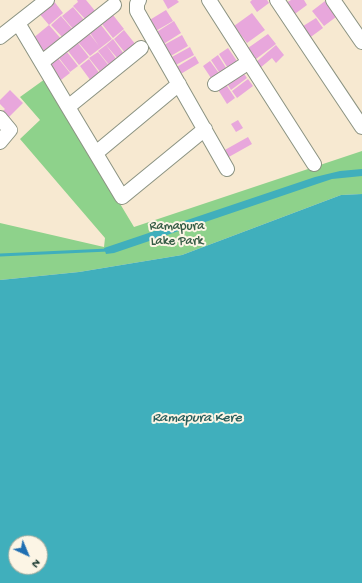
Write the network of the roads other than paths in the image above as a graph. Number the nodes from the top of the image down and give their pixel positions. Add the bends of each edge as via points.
1 (47, 0) edge
2 (139, 0) edge
3 (209, 0) edge
4 (277, 0) edge
5 (333, 0) edge
6 (114, 5) dead end
7 (18, 23) junction
8 (0, 37) edge
9 (362, 42) edge
10 (141, 48) dead end
11 (42, 62) junction
12 (249, 62) junction
13 (179, 84) junction
14 (215, 84) dead end
15 (68, 107) junction
16 (0, 118) edge
17 (362, 127) edge
18 (205, 129) junction
19 (0, 142) edge
20 (96, 153) junction
21 (314, 164) dead end
22 (227, 169) dead end

1 - 7 street
2 - 13 street via 137,11
3 - 12 street
4 - 17 street
5 - 9 street
6 - 11 street
7 - 8 street
7 - 11 street
10 - 15 street
11 - 15 street
12 - 14 street
12 - 21 street
13 - 18 street
13 - 20 street
15 - 20 street
16 - 19 street via 10,130
18 - 20 street via 122,197
18 - 22 street

